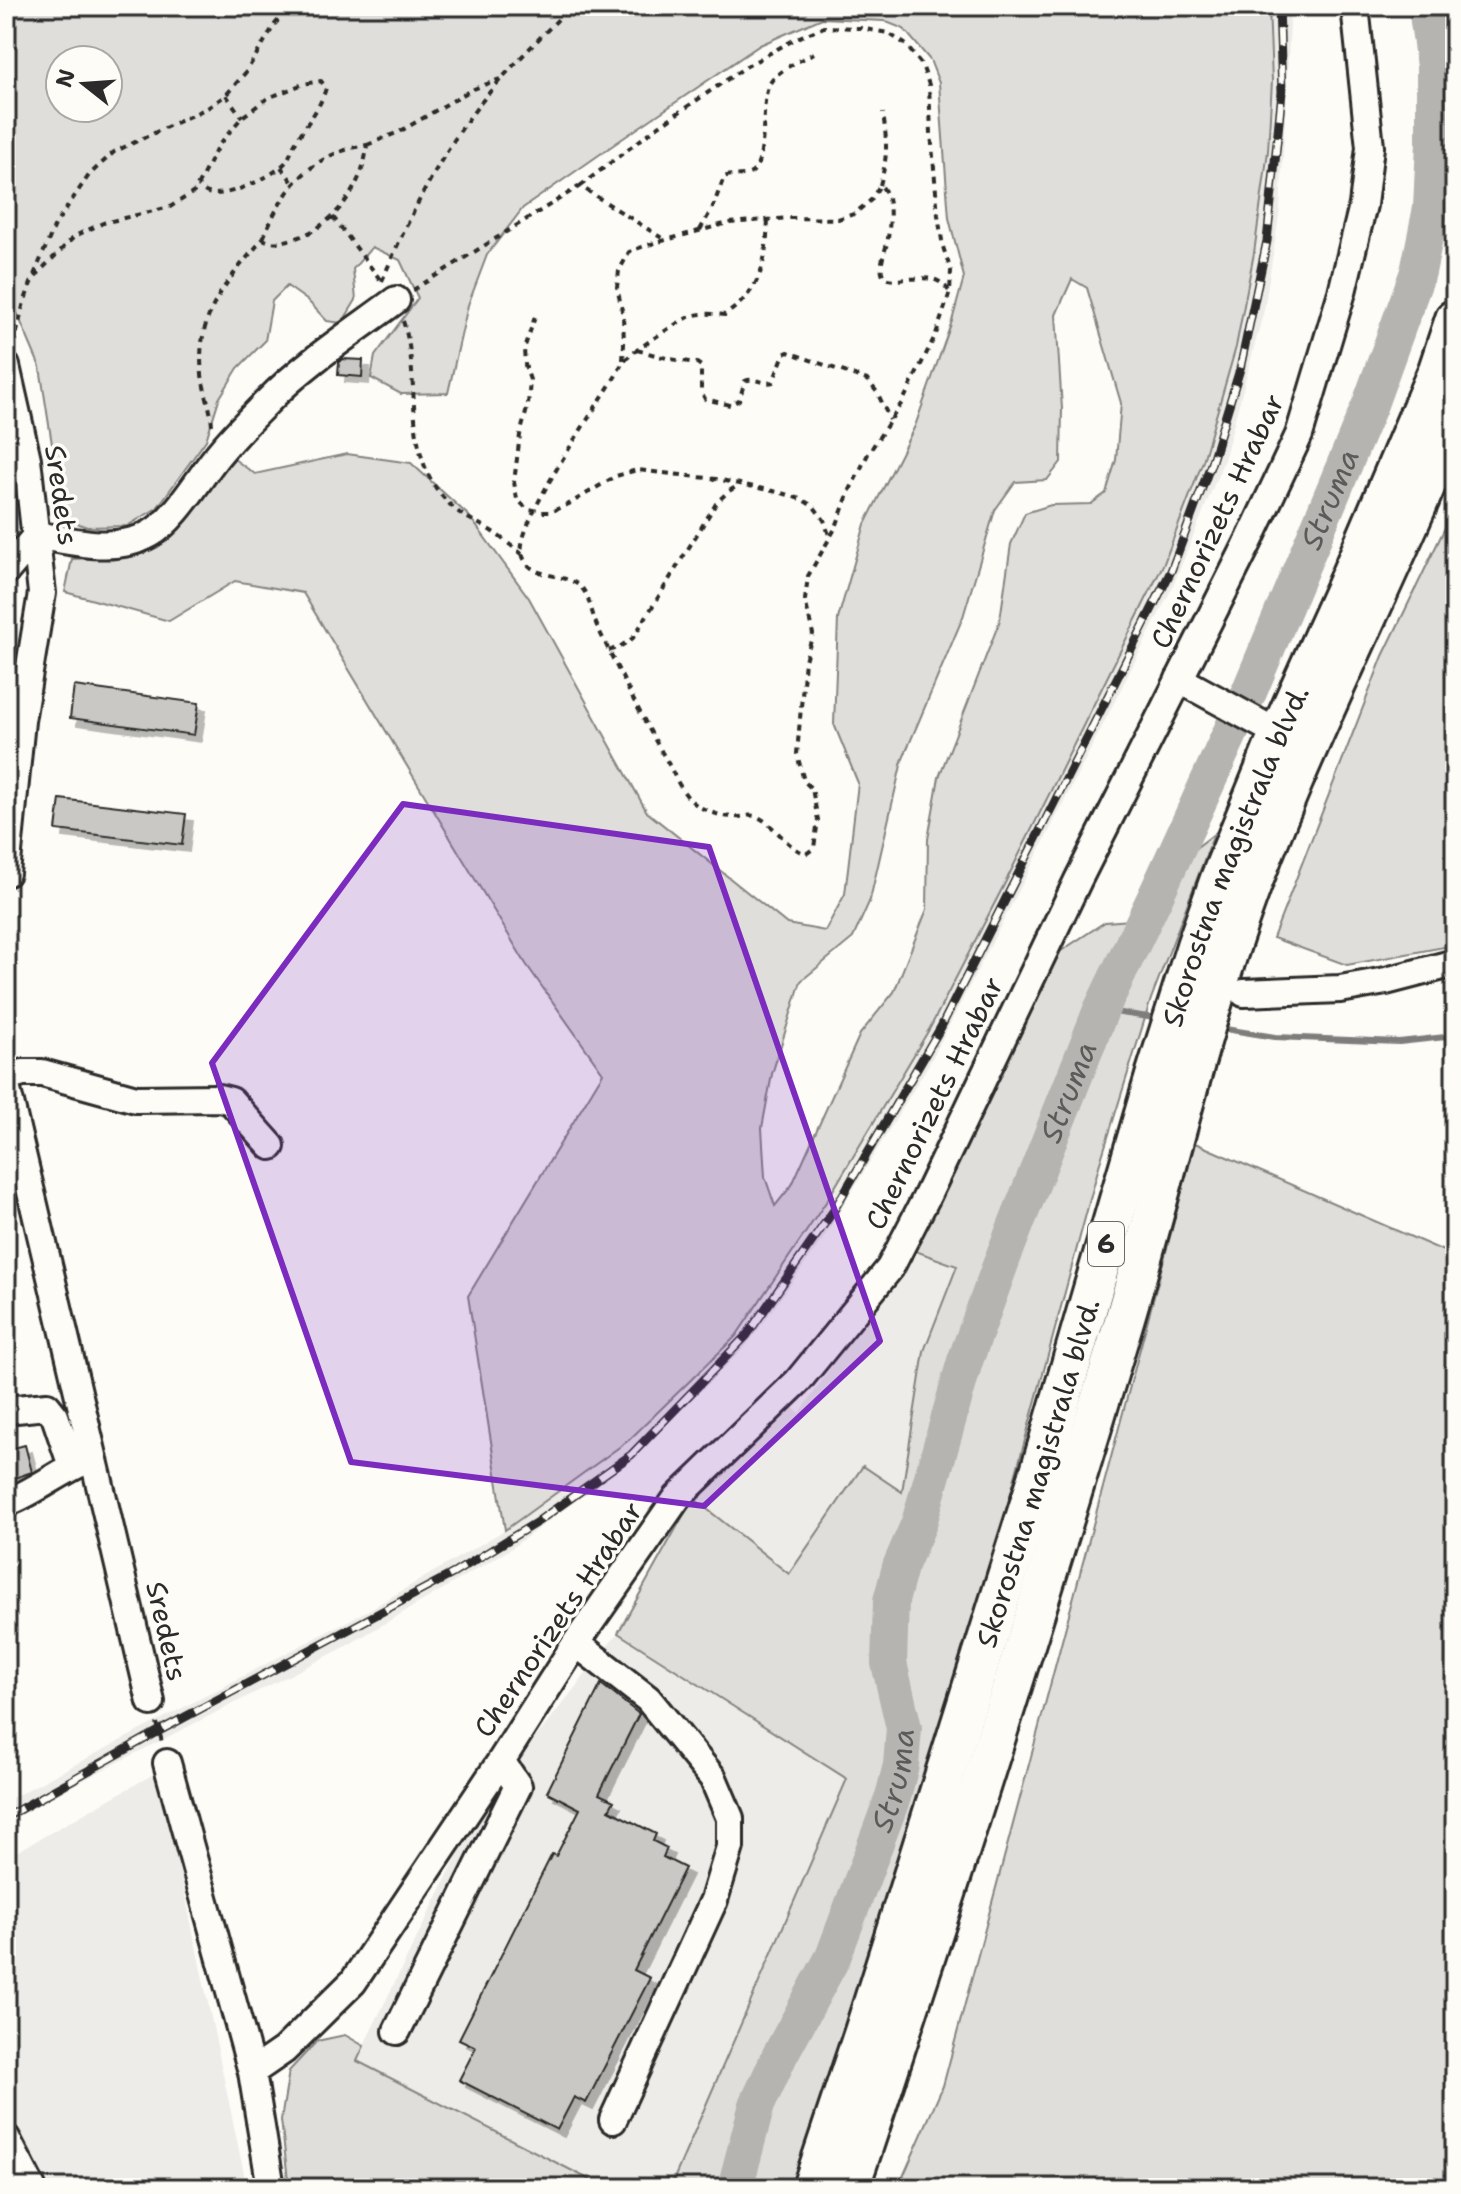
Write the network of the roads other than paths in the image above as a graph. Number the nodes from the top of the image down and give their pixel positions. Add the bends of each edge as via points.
1 (1355, 6) edge
2 (389, 290) road end
3 (1455, 319) edge
4 (7, 368) edge
5 (1455, 414) edge
6 (37, 535) junction
7 (6, 571) edge
8 (1188, 684) junction
9 (1272, 729) junction
10 (6, 873) edge
11 (1235, 934) junction
12 (1455, 963) edge
13 (1244, 993) junction
14 (6, 1078) edge
15 (6, 1086) edge
16 (271, 1146) dead end
17 (1169, 1160) junction
18 (6, 1410) edge
19 (83, 1461) junction
20 (6, 1503) edge
21 (576, 1643) junction
22 (151, 1702) road end
23 (501, 1761) junction
24 (167, 1763) road end
25 (397, 2031) dead end
26 (252, 2072) junction
27 (613, 2120) dead end
28 (6, 2138) edge
29 (32, 2188) edge
30 (271, 2188) edge
31 (812, 2188) edge
32 (849, 2188) edge

1 - 8 street, Chernorizets Hrabar via 1370,147 1363,205 1342,292 1299,435
2 - 6 street via 270,398 151,534 92,545
3 - 9 highway, Skorostna magistrala blvd. / 6 via 1401,460
4 - 6 street, Sredets
5 - 11 highway, Skorostna magistrala blvd. / 6 via 1269,837
6 - 7 street
6 - 10 street, Sredets via 42,593 21,721
8 - 9 street
8 - 21 street, Chernorizets Hrabar via 1078,880 890,1268 798,1381 677,1498
9 - 31 highway, Skorostna magistrala blvd. / 6 via 1179,996 1036,1483
11 - 13 highway via 1230,971
11 - 17 highway, Skorostna magistrala blvd. / 6
12 - 13 street via 1340,989
13 - 17 highway via 1220,1013
14 - 16 street via 42,1073 136,1099 231,1101
15 - 19 street, Sredets
17 - 32 highway, Skorostna magistrala blvd. / 6 via 983,1779
18 - 19 street via 47,1406
19 - 20 street
19 - 22 street, Sredets
21 - 23 street, Chernorizets Hrabar
21 - 27 street via 648,1699 713,1778 730,1818 730,1847 714,1900
23 - 25 street via 518,1786
23 - 26 street, Chernorizets Hrabar via 353,1982 284,2050
24 - 26 street
26 - 30 street
28 - 29 street

